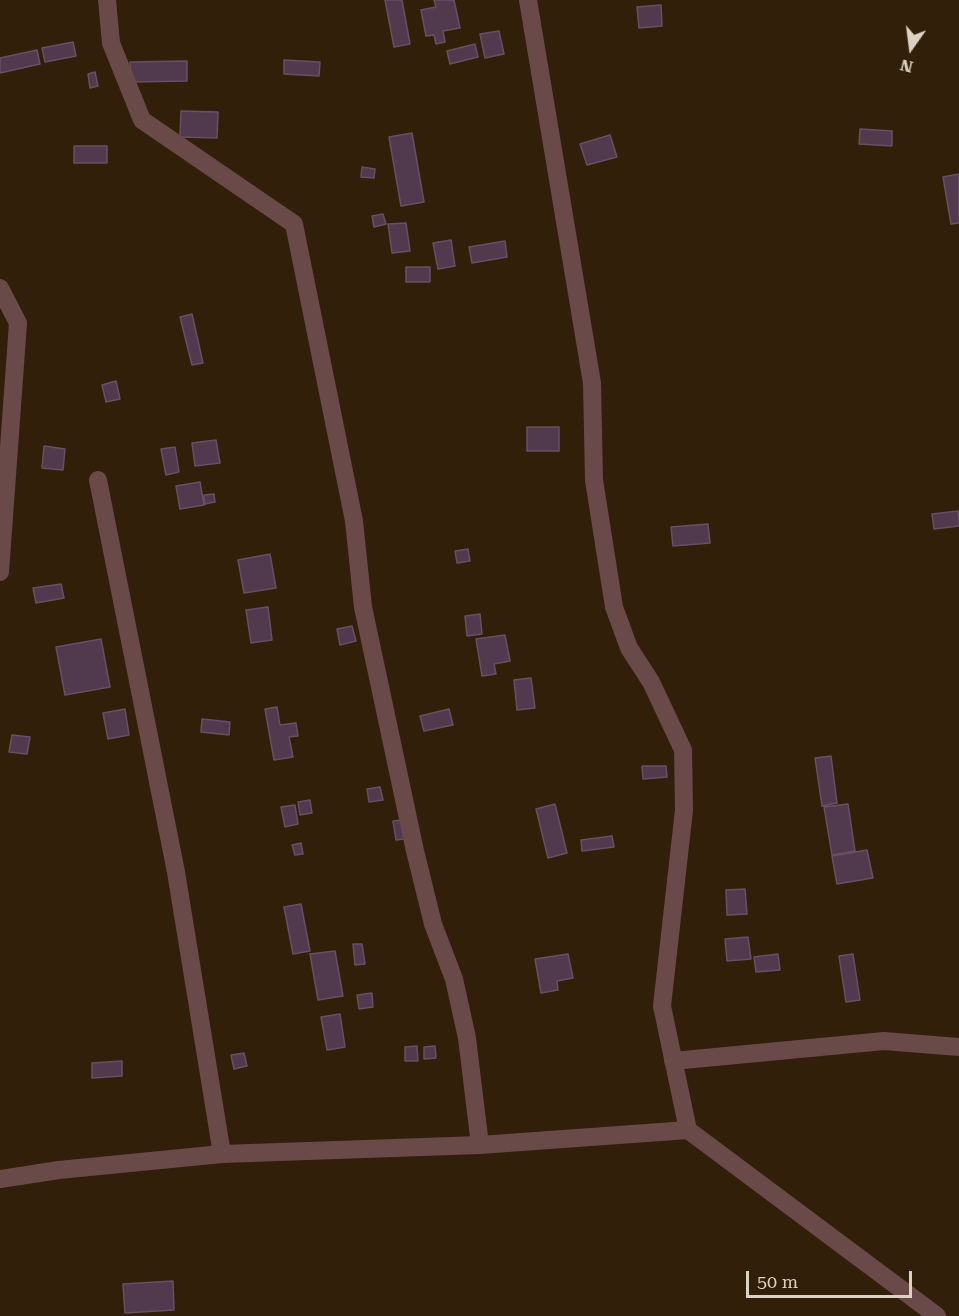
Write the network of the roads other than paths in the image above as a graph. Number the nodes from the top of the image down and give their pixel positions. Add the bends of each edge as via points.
1 (107, 0) edge
2 (528, 0) edge
3 (0, 288) edge
4 (98, 480) dead end
5 (0, 572) edge
6 (959, 1047) edge
7 (673, 1061) junction
8 (687, 1130) junction
9 (480, 1145) junction
10 (222, 1154) junction
11 (0, 1179) edge
12 (937, 1316) edge

1 - 9 street via 111,43 142,120 294,224 354,521 363,607 415,851 468,1038
2 - 7 street via 592,382 594,480 614,607 629,648 651,682 683,750 684,810 662,1006
3 - 5 street via 18,323
4 - 10 street via 176,872
6 - 7 street via 884,1041
7 - 8 street
8 - 9 street
8 - 12 street
9 - 10 street
10 - 11 street

